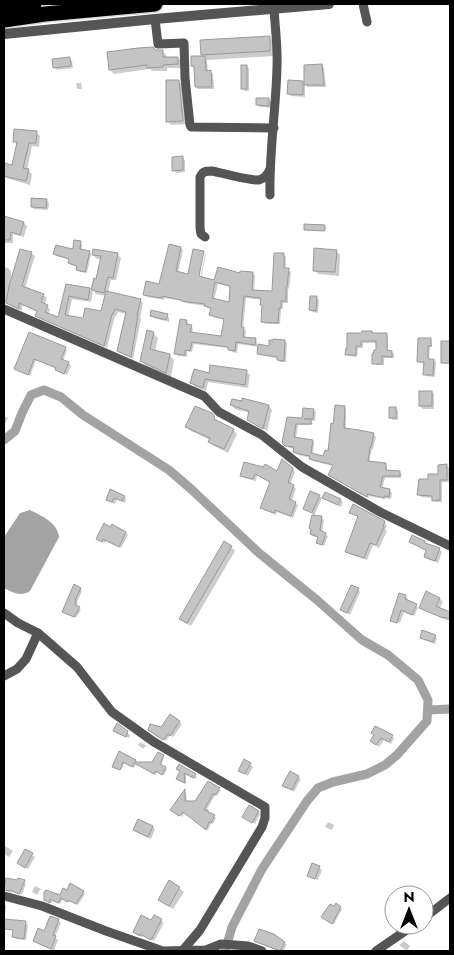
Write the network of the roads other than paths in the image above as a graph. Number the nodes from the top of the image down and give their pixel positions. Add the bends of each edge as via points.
1 (34, 4) edge
2 (329, 4) edge
3 (363, 4) edge
4 (4, 7) edge
5 (274, 8) junction
6 (155, 11) edge
7 (4, 20) edge
8 (367, 22) dead end
9 (4, 34) edge
10 (274, 128) junction
11 (270, 169) junction
12 (270, 195) dead end
13 (206, 237) dead end
14 (4, 309) edge
15 (450, 546) edge
16 (4, 613) edge
17 (38, 633) junction
18 (4, 676) edge
19 (4, 896) edge
20 (450, 898) edge
21 (434, 910) edge
22 (399, 935) edge
23 (247, 949) edge
24 (183, 950) edge
25 (162, 951) edge
26 (262, 951) edge
27 (376, 951) edge

1 - 4 highway
2 - 5 street
3 - 8 street
5 - 6 street
5 - 10 street via 277,64
6 - 7 highway via 45,14
6 - 9 street
6 - 10 street via 158,44 184,43 191,127
10 - 11 street
11 - 12 street
11 - 13 street via 266,177 257,180 202,172 200,228
14 - 15 street via 204,396 219,412 262,436 302,467 380,512
16 - 17 street
17 - 18 street via 26,659
17 - 24 street via 77,668 112,712 154,742 265,807 262,828 200,930
19 - 25 street via 42,906
20 - 21 street
22 - 27 street
23 - 24 street via 221,944 206,950
23 - 26 street
24 - 25 street

